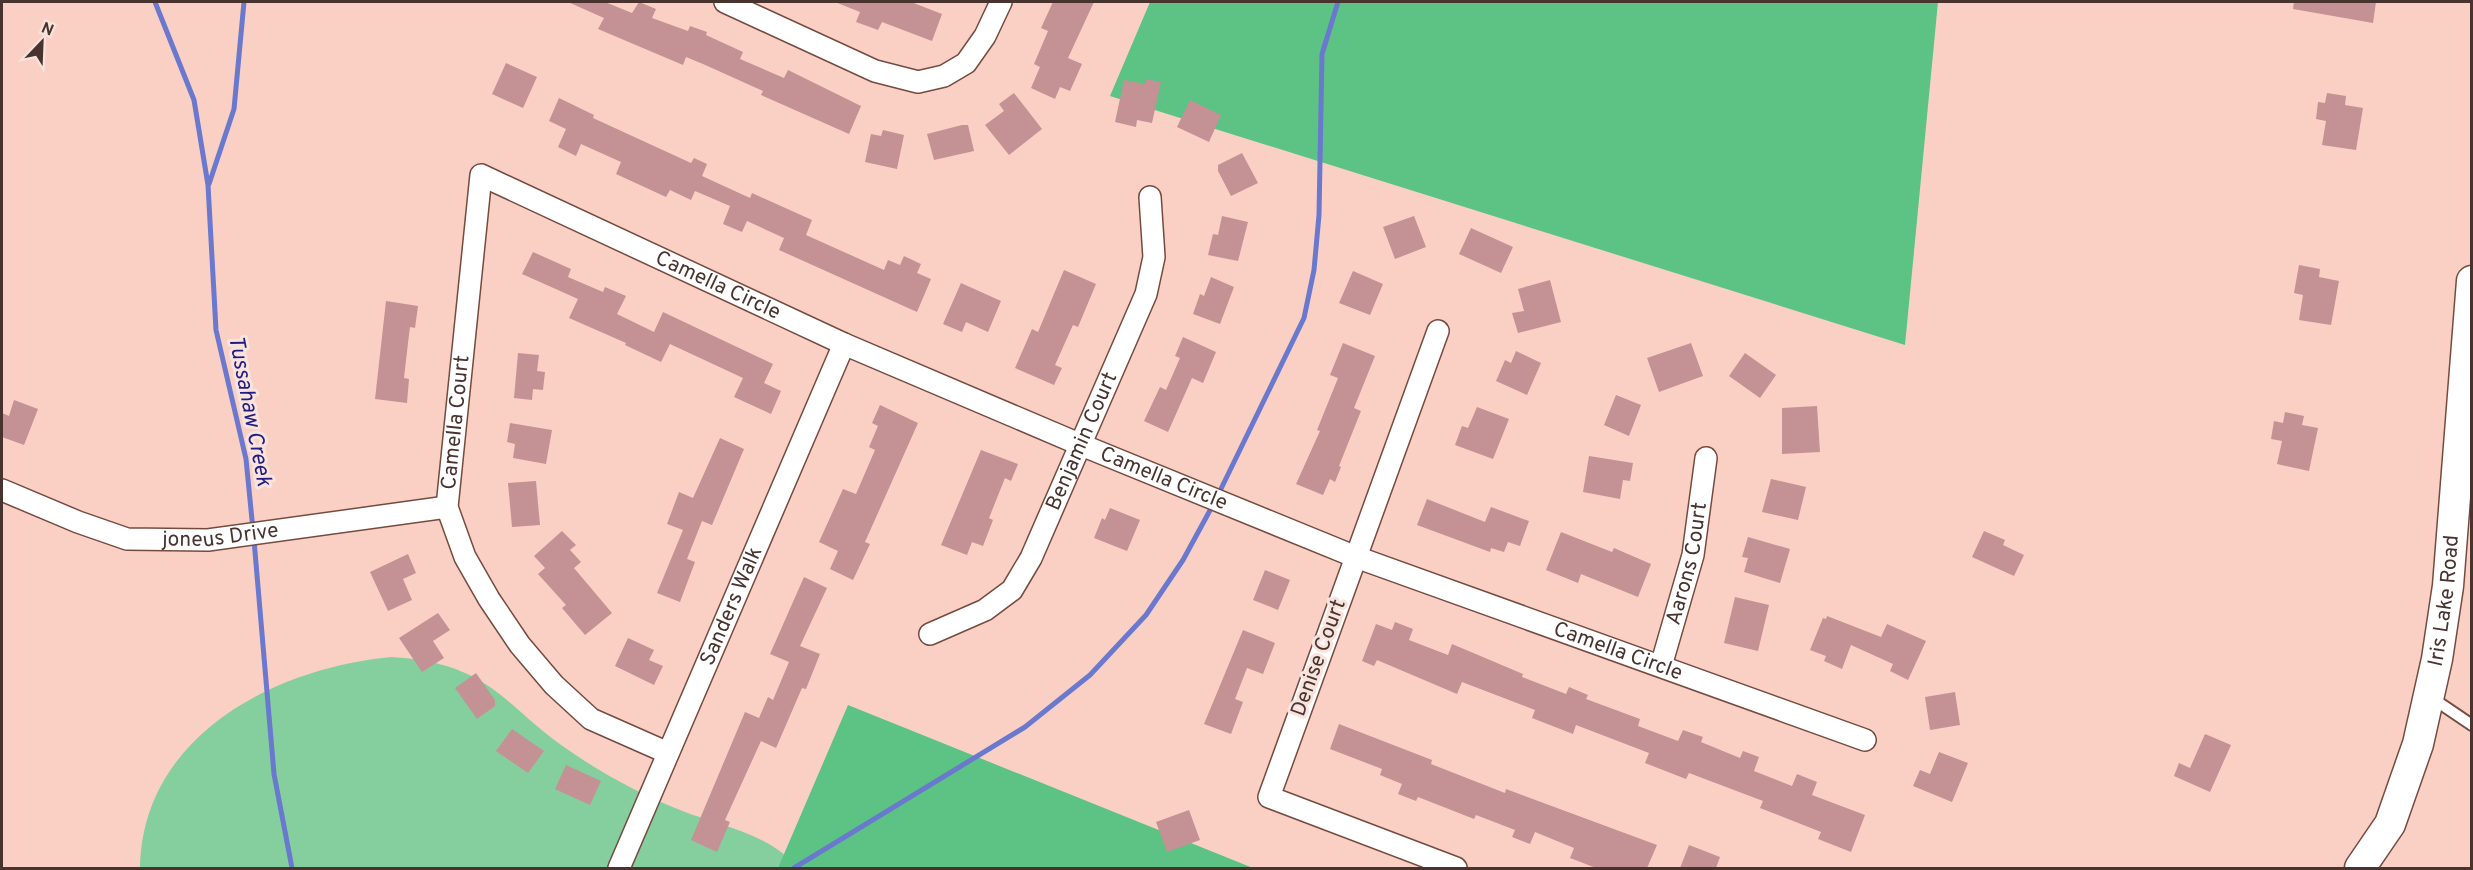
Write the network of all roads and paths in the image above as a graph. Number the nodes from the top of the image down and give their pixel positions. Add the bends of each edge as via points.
1 (725, 2) edge
2 (1000, 2) edge
3 (481, 175) joint
4 (1150, 197) dead end
5 (2472, 281) edge
6 (1438, 331) dead end
7 (844, 344) junction
8 (1079, 444) junction
9 (1706, 458) dead end
10 (2, 490) edge
11 (447, 507) junction
12 (1356, 557) junction
13 (930, 634) dead end
14 (1661, 666) junction
15 (2429, 697) junction
16 (2472, 725) edge
17 (1865, 740) dead end
18 (668, 753) junction
19 (619, 868) edge
20 (1456, 868) edge
21 (2360, 868) edge

1 - 2 street via 875,71 918,81 944,76 966,63 985,36
3 - 7 street, Camella Circle
3 - 11 street, Camella Court
4 - 8 street, Benjamin Court via 1154,258 1146,294
5 - 15 street, Iris Lake Road via 2448,586
6 - 12 street, Denise Court
7 - 8 street, Camella Circle
7 - 18 street, Sanders Walk
8 - 12 street, Camella Circle
8 - 13 street, Benjamin Court via 1031,558 1012,590 985,610
9 - 14 street, Aarons Court via 1693,555
10 - 11 street, joneus Drive via 127,539 208,540
11 - 18 street, Camella Court via 465,557 489,599 520,645 554,685 591,719
12 - 14 street, Camella Circle
12 - 20 street, Denise Court via 1269,797
14 - 17 street, Camella Circle
15 - 16 lane
15 - 21 street, Iris Lake Road via 2418,744 2390,824
18 - 19 street, Sanders Walk

